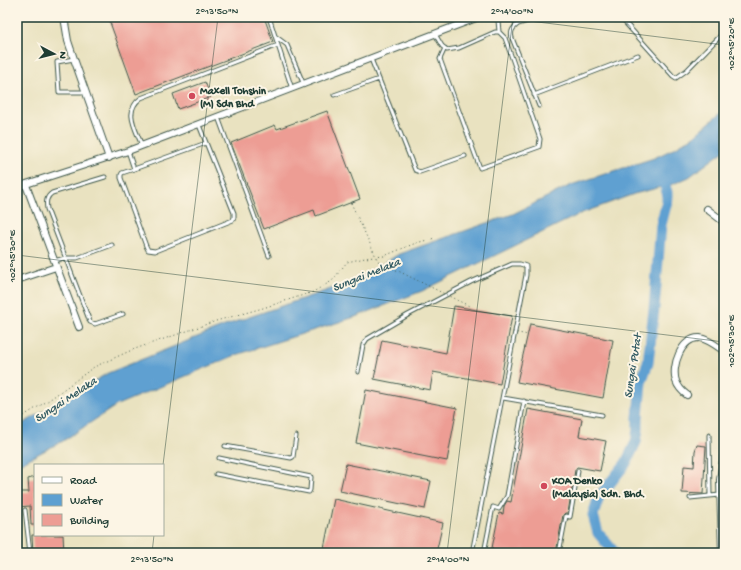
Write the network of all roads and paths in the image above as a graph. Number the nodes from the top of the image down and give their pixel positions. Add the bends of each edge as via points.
1 (19, 17) edge
2 (64, 17) edge
3 (269, 17) edge
4 (409, 17) edge
5 (418, 17) edge
6 (479, 17) edge
7 (495, 17) edge
8 (513, 17) edge
9 (540, 17) edge
10 (620, 17) edge
11 (498, 19) edge
12 (17, 23) edge
13 (518, 24) junction
14 (499, 32) junction
15 (724, 32) edge
16 (435, 34) junction
17 (275, 36) junction
18 (278, 46) junction
19 (445, 48) junction
20 (638, 55) dead end
21 (74, 59) junction
22 (371, 59) junction
23 (379, 79) junction
24 (304, 85) junction
25 (292, 89) junction
26 (86, 92) junction
27 (334, 95) dead end
28 (534, 95) junction
29 (538, 106) dead end
30 (218, 117) junction
31 (199, 125) junction
32 (206, 143) junction
33 (142, 146) junction
34 (128, 152) junction
35 (465, 156) dead end
36 (109, 158) junction
37 (134, 169) junction
38 (105, 177) dead end
39 (26, 185) junction
40 (17, 187) edge
41 (351, 202) dead end
42 (707, 209) dead end
43 (724, 222) edge
44 (435, 238) dead end
45 (112, 245) dead end
46 (269, 256) dead end
47 (65, 258) junction
48 (55, 264) junction
49 (17, 280) edge
50 (469, 306) dead end
51 (123, 314) dead end
52 (79, 328) dead end
53 (509, 331) dead end
54 (528, 335) dead end
55 (724, 351) edge
56 (358, 372) dead end
57 (687, 395) dead end
58 (503, 398) junction
59 (524, 402) junction
60 (602, 415) dead end
61 (17, 420) edge
62 (709, 435) dead end
63 (296, 436) dead end
64 (225, 446) dead end
65 (724, 454) edge
66 (219, 458) dead end
67 (578, 471) dead end
68 (216, 474) dead end
69 (720, 495) junction
70 (710, 496) junction
71 (690, 498) dead end
72 (25, 510) dead end
73 (30, 553) edge
74 (472, 553) edge
75 (484, 553) edge
76 (559, 553) edge
77 (722, 553) edge

1 - 12 lane
2 - 21 street
3 - 17 lane
4 - 5 lane
6 - 16 street
7 - 11 lane
8 - 13 lane
9 - 13 lane
10 - 15 lane via 676,78
11 - 14 lane
13 - 28 lane via 512,29 512,38
14 - 19 lane via 459,48
14 - 19 lane via 505,38 541,143 537,148 482,168 479,166 440,59
16 - 19 lane
16 - 22 street
17 - 18 lane
17 - 24 lane via 287,45
18 - 25 lane
18 - 33 lane via 141,98 131,109 131,115
20 - 28 lane
21 - 26 street
21 - 26 lane via 56,62 59,92
22 - 23 lane
22 - 24 street
23 - 27 lane
23 - 35 lane via 416,170 420,172
24 - 25 street
25 - 30 street
26 - 36 street
28 - 29 lane
30 - 31 street
30 - 46 lane
31 - 32 lane
31 - 33 street
32 - 37 lane
32 - 37 lane via 234,213 233,220 155,251 148,250 146,246 121,178 122,173
33 - 34 street
34 - 36 street
34 - 37 lane
36 - 39 street
38 - 47 lane via 48,195 47,209
39 - 40 street
39 - 48 street
41 - 50 path, bridge via 378,261
42 - 43 street
44 - 61 path via 384,256 347,262 332,281 313,292 216,320 132,350 94,367
45 - 47 lane via 77,258
47 - 48 lane
47 - 51 lane via 90,322 95,324
48 - 49 street
48 - 52 street
53 - 54 path, bridge
55 - 57 street via 702,338 696,338 683,346 675,375 676,382
56 - 58 lane via 363,345 367,339 471,282 512,264 520,264 526,266 526,276
58 - 59 lane
58 - 74 lane
59 - 60 lane
59 - 75 lane via 507,496 499,509 493,507
62 - 70 lane
63 - 64 lane via 291,458
65 - 69 street
66 - 68 lane via 311,477 310,490 308,492
67 - 76 lane via 570,517 566,516
69 - 70 lane
69 - 77 street
70 - 71 lane
72 - 73 lane

